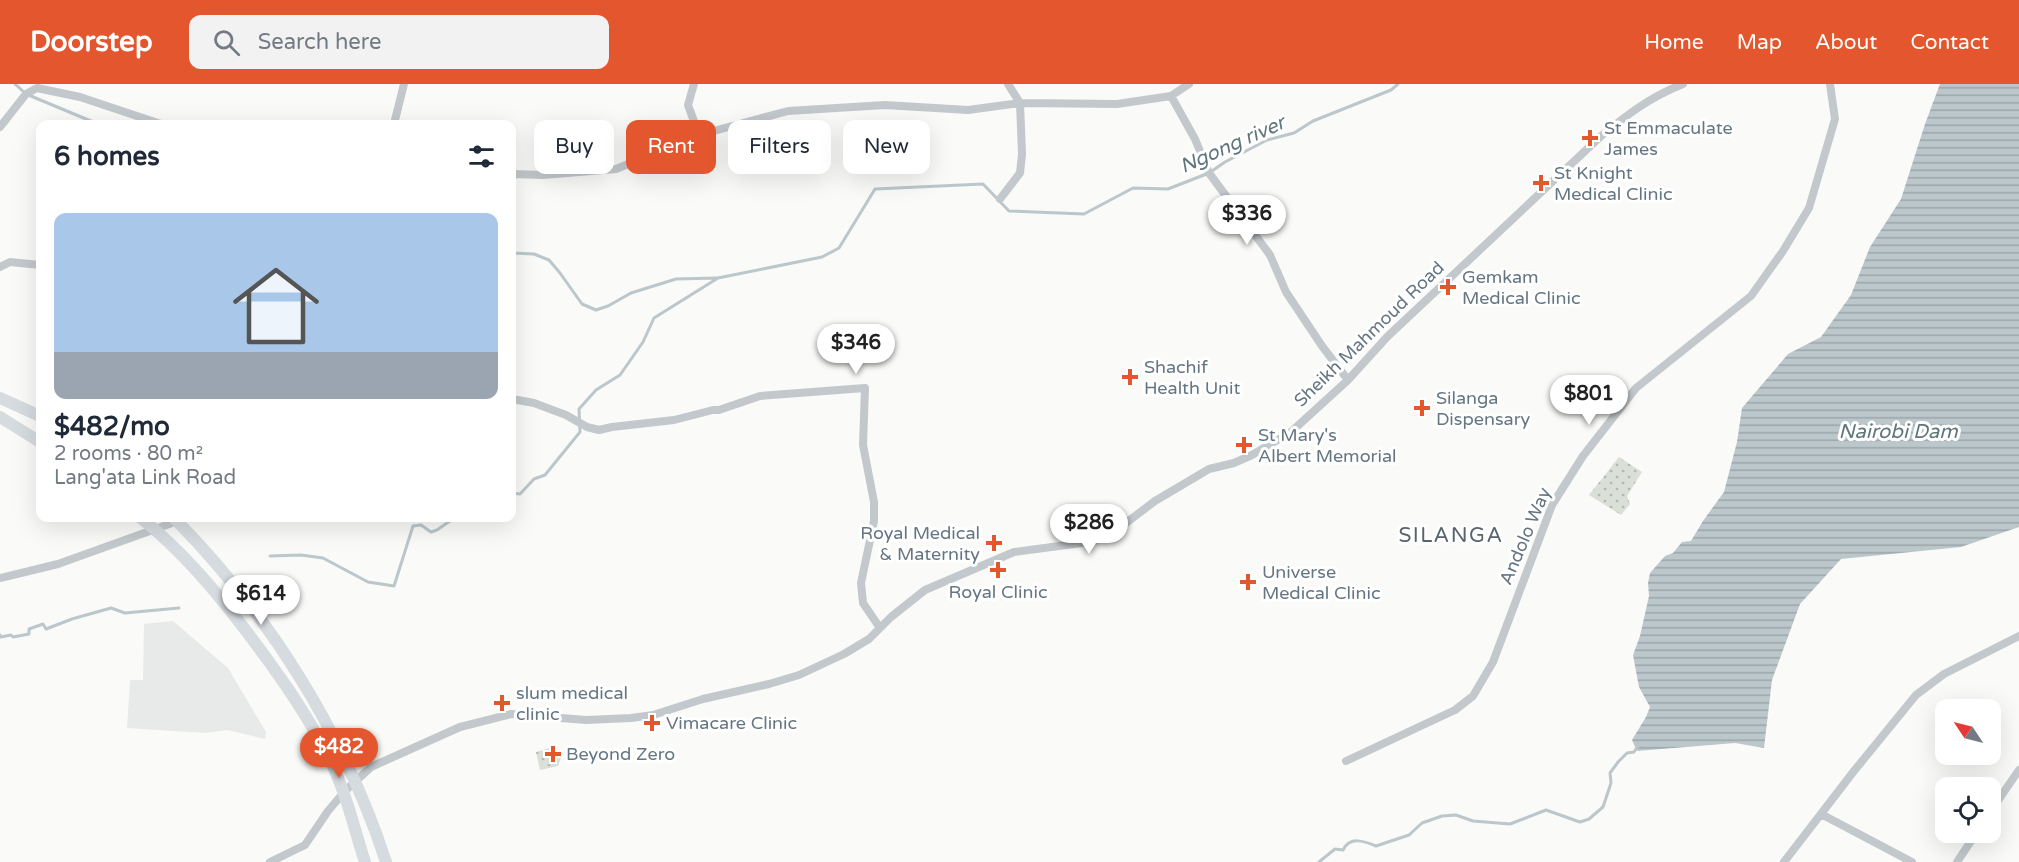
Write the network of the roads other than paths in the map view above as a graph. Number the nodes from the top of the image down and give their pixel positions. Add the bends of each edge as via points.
1 (404, 84) edge
2 (694, 84) edge
3 (1008, 84) edge
4 (1189, 84) edge
5 (1683, 84) edge
6 (1830, 84) edge
7 (1172, 96) junction
8 (1020, 104) junction
9 (149, 120) edge
10 (395, 120) edge
11 (694, 120) edge
12 (0, 127) edge
13 (716, 130) edge
14 (626, 165) edge
15 (516, 174) edge
16 (1002, 197) dead end
17 (36, 265) edge
18 (0, 267) edge
19 (1348, 380) junction
20 (0, 398) edge
21 (516, 400) edge
22 (36, 414) edge
23 (0, 417) edge
24 (36, 440) edge
25 (147, 522) edge
26 (186, 524) edge
27 (0, 578) edge
28 (880, 628) junction
29 (2019, 636) edge
30 (1346, 761) dead end
31 (2019, 771) edge
32 (2001, 796) edge
33 (1821, 814) junction
34 (1970, 843) edge
35 (270, 862) edge
36 (365, 862) edge
37 (386, 862) edge
38 (1784, 862) edge
39 (1912, 862) edge
40 (1957, 862) edge

1 - 10 street
2 - 11 street via 688,105
3 - 8 street
4 - 7 street
5 - 19 street, Sheikh Mahmoud Road via 1656,95 1600,137 1387,337
6 - 30 street, Andolo Way via 1835,118 1809,208 1751,296 1636,388 1583,456 1552,505 1493,662 1473,696 1455,710
7 - 8 street via 1117,104
7 - 19 street via 1209,173 1270,255 1286,292
8 - 13 street via 968,110 885,105 788,111
8 - 16 street via 1020,173
9 - 12 street via 37,87 26,94
14 - 15 street via 616,169
17 - 18 street via 10,262
19 - 28 street, Sheikh Mahmoud Road via 1291,432 1252,455 1209,469 1155,501 1114,532 1089,542 1014,552 925,590
20 - 22 main road
21 - 28 street via 534,402 599,430 674,420 760,396 865,388 863,445 874,521 861,583 864,603
23 - 24 main road
25 - 36 main road via 202,574 295,698 336,773
26 - 27 street
26 - 37 main road via 287,656 329,726
28 - 35 street, Sheikh Mahmoud Road via 844,654 799,675 653,715 586,720 511,714 460,727 371,767 327,811 305,845
29 - 33 street via 1944,674 1916,695
31 - 32 street
33 - 38 street
33 - 39 street
34 - 40 street

